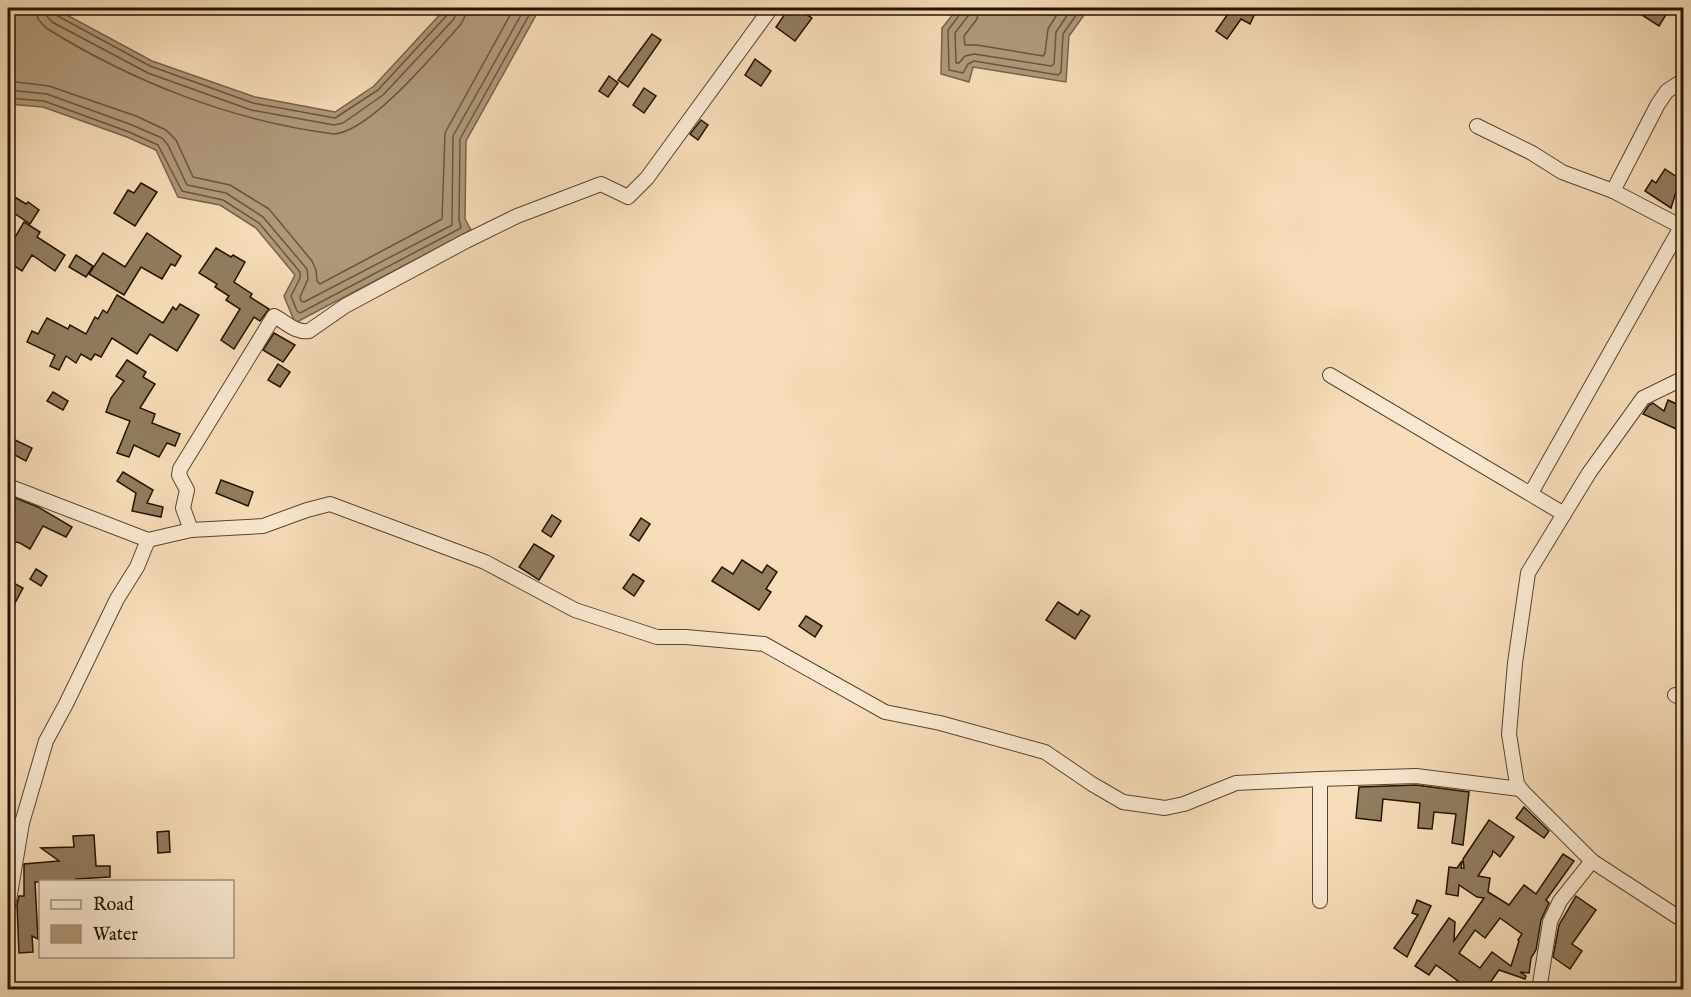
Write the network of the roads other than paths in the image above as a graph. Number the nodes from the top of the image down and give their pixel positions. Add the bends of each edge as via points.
1 (771, 8) edge
2 (1683, 80) edge
3 (1477, 126) dead end
4 (1612, 191) junction
5 (1682, 228) edge
6 (1330, 375) dead end
7 (1683, 378) edge
8 (8, 486) edge
9 (1531, 493) junction
10 (1564, 514) junction
11 (191, 530) junction
12 (148, 540) junction
13 (1320, 779) junction
14 (1520, 789) junction
15 (22, 823) junction
16 (8, 829) edge
17 (1592, 861) junction
18 (1320, 901) dead end
19 (8, 906) edge
20 (1683, 921) edge
21 (1539, 990) edge

1 - 11 street via 647,178 628,197 601,184 517,216 345,306 309,331 296,330 274,316 180,469 187,490 183,508
2 - 4 street via 1667,91 1658,104
3 - 4 street via 1562,172
4 - 5 street
5 - 9 street
6 - 9 street
7 - 10 street via 1643,398
8 - 12 street
9 - 10 street
10 - 14 street via 1528,573 1509,735
11 - 12 street
11 - 13 street via 263,526 330,504 485,562 585,614 657,637 764,644 885,712 1045,752 1123,802 1164,808 1236,783
12 - 15 street via 46,741
13 - 14 street via 1416,776
13 - 18 street
14 - 17 street
15 - 16 street
15 - 19 street
17 - 20 street
17 - 21 street via 1560,901 1550,922

